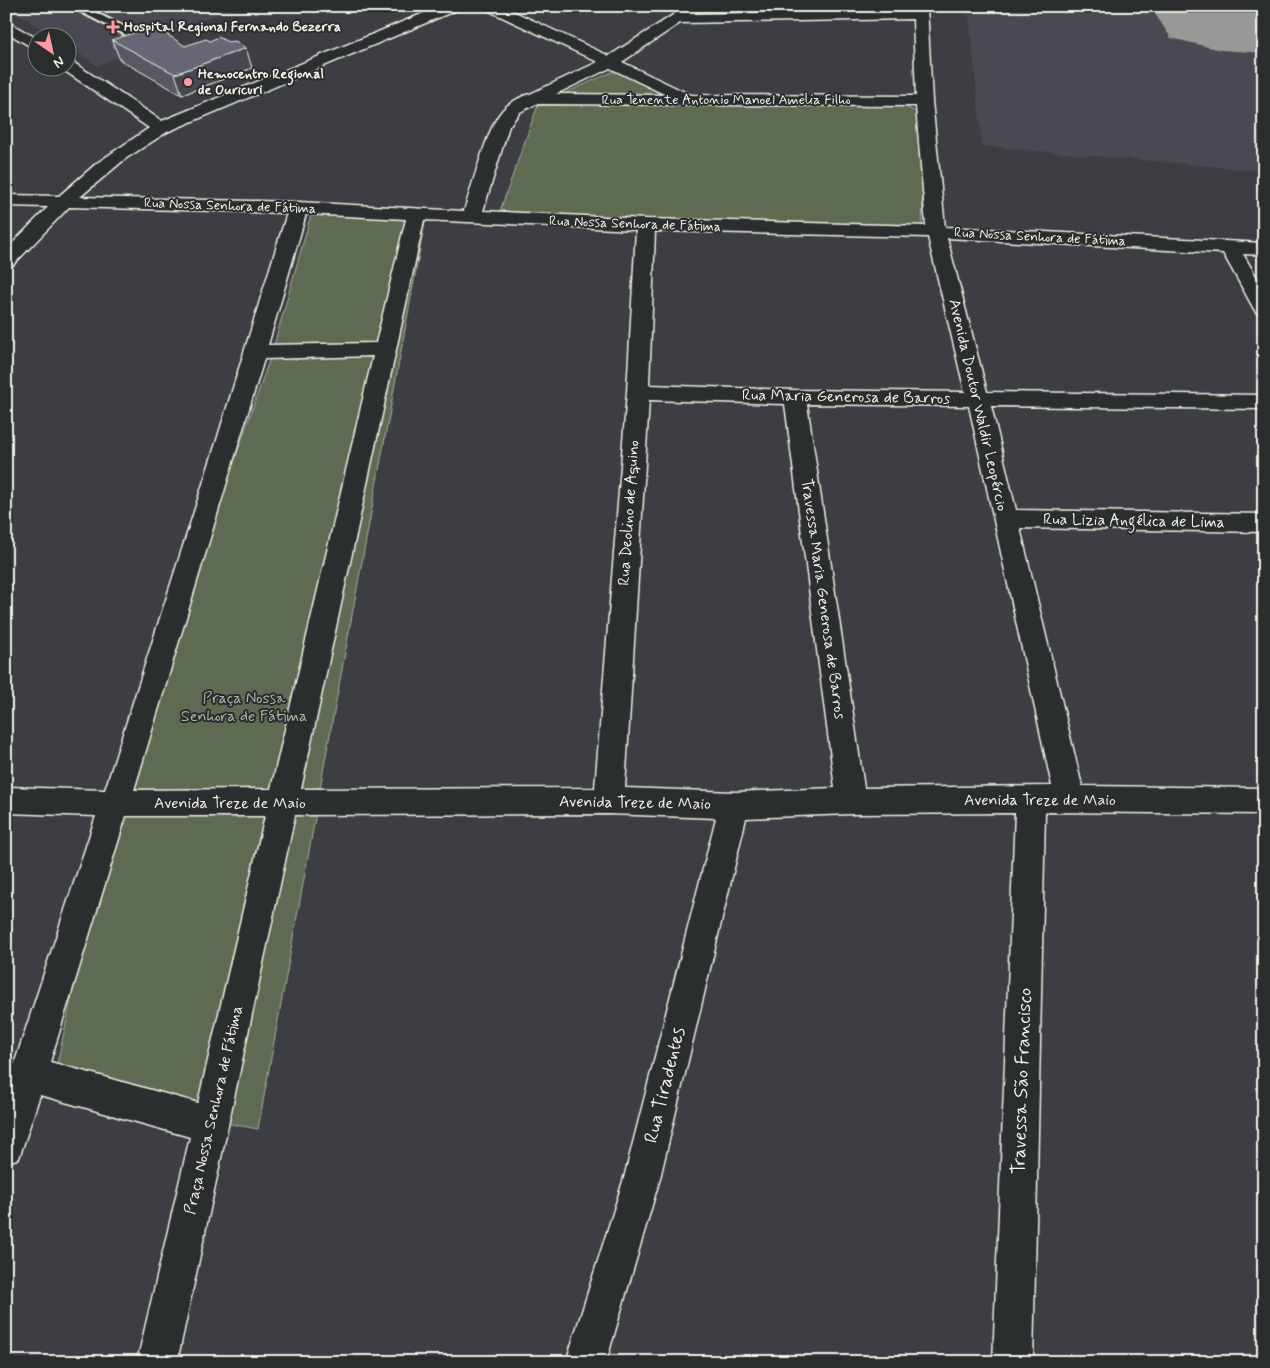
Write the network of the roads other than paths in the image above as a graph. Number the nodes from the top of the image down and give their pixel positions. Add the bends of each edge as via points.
1 (74, 6) edge
2 (454, 6) edge
3 (490, 6) edge
4 (697, 6) edge
5 (920, 10) edge
6 (680, 18) junction
7 (6, 25) edge
8 (136, 36) edge
9 (28, 39) edge
10 (612, 62) junction
11 (78, 73) edge
12 (529, 100) junction
13 (692, 101) junction
14 (924, 101) junction
15 (161, 128) junction
16 (6, 200) edge
17 (63, 202) junction
18 (298, 208) junction
19 (416, 214) junction
20 (472, 216) junction
21 (646, 225) junction
22 (936, 232) junction
23 (1229, 246) junction
24 (1264, 249) edge
25 (6, 261) edge
26 (1264, 309) edge
27 (384, 349) junction
28 (256, 352) junction
29 (638, 392) junction
30 (795, 397) junction
31 (978, 399) junction
32 (1264, 402) edge
33 (1005, 519) junction
34 (1264, 522) edge
35 (1070, 799) junction
36 (6, 800) edge
37 (1030, 800) junction
38 (609, 801) junction
39 (851, 801) junction
40 (1264, 801) edge
41 (284, 802) junction
42 (116, 803) junction
43 (734, 805) junction
44 (29, 1074) junction
45 (210, 1125) junction
46 (6, 1145) edge
47 (157, 1362) edge
48 (586, 1362) edge
49 (1013, 1362) edge

1 - 8 lane
2 - 15 street
3 - 10 street
4 - 6 street
5 - 6 street
5 - 14 street, Avenida Doutor Waldir Leopércio
6 - 10 street
7 - 9 street
10 - 12 street
10 - 13 street
11 - 15 street
12 - 13 street, Rua Tenente Antonio Manoel Amelia Filho
12 - 20 street via 514,108 501,126
13 - 14 street, Rua Tenente Antonio Manoel Amelia Filho
14 - 22 street, Avenida Doutor Waldir Leopércio
15 - 17 street via 118,156
16 - 17 street, Rua Nossa Senhora de Fátima
17 - 18 street, Rua Nossa Senhora de Fátima
17 - 25 street
18 - 19 street, Rua Nossa Senhora de Fátima
18 - 28 street
19 - 20 street, Rua Nossa Senhora de Fátima
19 - 27 street, Praça Nossa Senhora de Fátima
20 - 21 street, Rua Nossa Senhora de Fátima
21 - 22 street, Rua Nossa Senhora de Fátima
21 - 29 street, Rua Deolino de Aquino
22 - 23 street, Rua Nossa Senhora de Fátima
22 - 31 street, Avenida Doutor Waldir Leopércio
23 - 24 street, Rua Nossa Senhora de Fátima
23 - 26 street
27 - 28 street
27 - 41 street, Praça Nossa Senhora de Fátima
28 - 42 street
29 - 30 street, Rua Maria Generosa de Barros
29 - 38 street, Rua Deolino de Aquino
30 - 31 street, Rua Maria Generosa de Barros
30 - 39 street, Travessa Maria Generosa de Barros
31 - 32 street, Rua Maria Generosa de Barros
31 - 33 street, Avenida Doutor Waldir Leopércio
33 - 34 street, Rua Lizia Angélica de Lima
33 - 35 street, Avenida Doutor Waldir Leopércio
35 - 37 street, Avenida Treze de Maio
35 - 40 street, Avenida Treze de Maio
36 - 42 street, Avenida Treze de Maio
37 - 39 street, Avenida Treze de Maio
37 - 49 street, Travessa São Francisco
38 - 41 street, Avenida Treze de Maio
38 - 43 street, Avenida Treze de Maio
39 - 43 street, Avenida Treze de Maio
41 - 42 street, Avenida Treze de Maio
41 - 45 street, Praça Nossa Senhora de Fátima
42 - 44 street
43 - 48 street, Rua Tiradentes via 642,1178
44 - 45 street
44 - 46 street
45 - 47 street, Praça Nossa Senhora de Fátima

